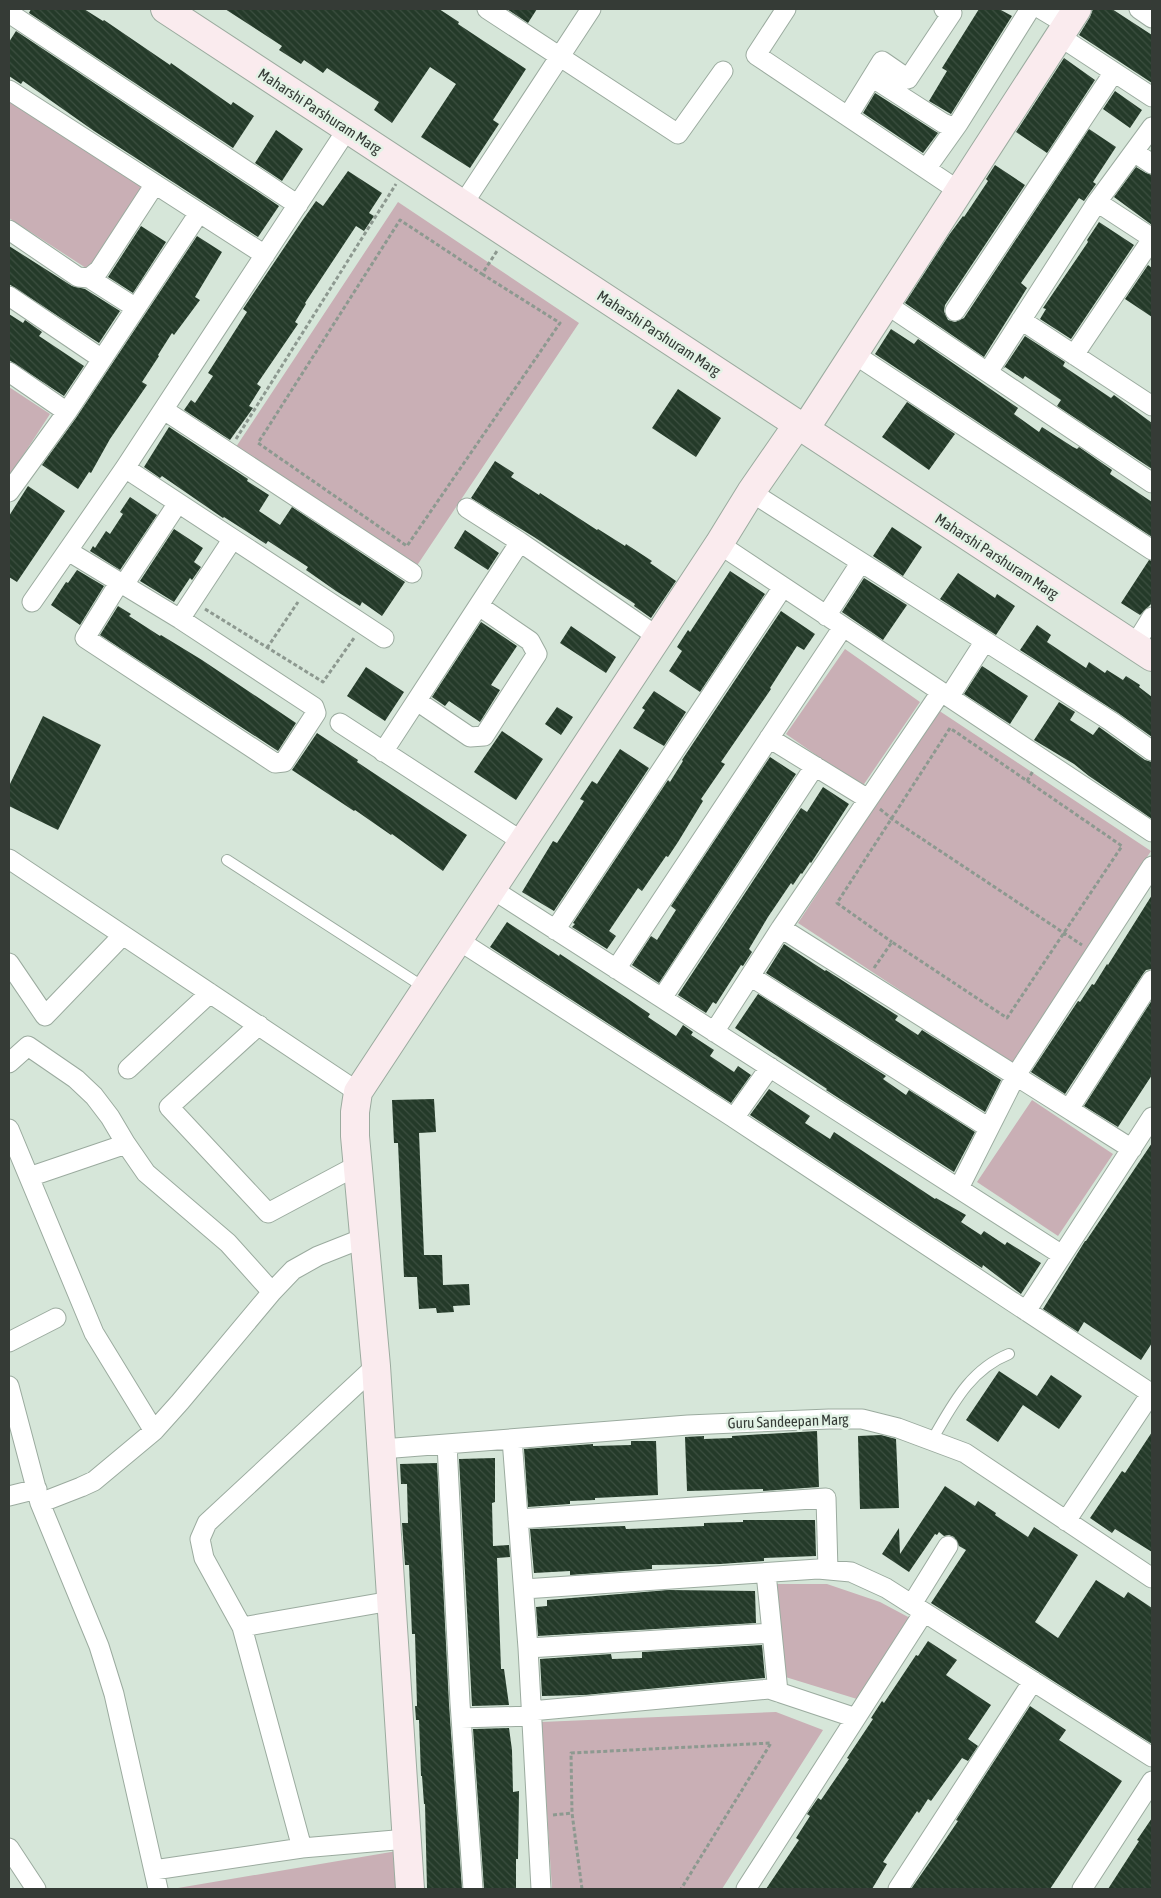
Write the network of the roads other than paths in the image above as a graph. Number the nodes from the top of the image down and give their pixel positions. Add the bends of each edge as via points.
1 (165, 9) edge
2 (487, 9) edge
3 (592, 9) edge
4 (786, 9) edge
5 (944, 9) edge
6 (1030, 9) edge
7 (1041, 9) edge
8 (11, 21) edge
9 (1067, 23) edge
10 (560, 56) junction
11 (723, 71) dead end
12 (1114, 72) junction
13 (873, 78) junction
14 (9, 90) edge
15 (1152, 97) edge
16 (848, 116) junction
17 (958, 124) junction
18 (1152, 127) edge
19 (348, 128) junction
20 (1134, 152) junction
21 (1152, 164) edge
22 (926, 169) junction
23 (155, 184) junction
24 (959, 191) junction
25 (1097, 202) junction
26 (463, 204) junction
27 (298, 205) junction
28 (199, 212) junction
29 (9, 230) edge
30 (1152, 238) edge
31 (265, 255) junction
32 (89, 278) junction
33 (9, 296) edge
34 (886, 304) junction
35 (136, 308) junction
36 (954, 311) dead end
37 (1021, 320) junction
38 (854, 354) junction
39 (1074, 355) junction
40 (102, 359) junction
41 (9, 372) edge
42 (988, 372) junction
43 (1152, 406) edge
44 (164, 410) junction
45 (67, 412) junction
46 (802, 427) junction
47 (125, 468) junction
48 (1152, 483) edge
49 (9, 492) edge
50 (751, 492) junction
51 (178, 503) junction
52 (467, 508) dead end
53 (232, 540) junction
54 (520, 542) junction
55 (719, 544) junction
56 (1152, 550) edge
57 (68, 551) junction
58 (861, 562) junction
59 (412, 573) dead end
60 (121, 584) junction
61 (783, 586) junction
62 (32, 602) dead end
63 (479, 606) junction
64 (826, 616) junction
65 (1152, 617) edge
66 (180, 619) junction
67 (843, 626) junction
68 (658, 637) junction
69 (384, 638) dead end
70 (985, 642) junction
71 (1143, 652) edge
72 (945, 694) junction
73 (417, 701) junction
74 (340, 723) dead end
75 (769, 738) junction
76 (1152, 751) edge
77 (383, 752) junction
78 (815, 766) junction
79 (868, 799) junction
80 (1152, 832) edge
81 (523, 842) junction
82 (9, 859) edge
83 (227, 860) dead end
84 (1152, 866) edge
85 (492, 889) junction
86 (781, 928) junction
87 (556, 930) junction
88 (123, 935) junction
89 (458, 940) junction
90 (9, 963) edge
91 (616, 969) junction
92 (750, 976) junction
93 (1152, 980) edge
94 (426, 988) junction
95 (210, 993) junction
96 (662, 998) junction
97 (258, 1025) junction
98 (714, 1032) junction
99 (9, 1063) edge
100 (770, 1067) junction
101 (128, 1068) dead end
102 (1016, 1075) junction
103 (358, 1092) junction
104 (1069, 1109) junction
105 (1152, 1117) edge
106 (734, 1118) junction
107 (989, 1128) junction
108 (9, 1129) edge
109 (126, 1144) junction
110 (1132, 1148) junction
111 (358, 1165) junction
112 (20, 1170) edge
113 (958, 1188) junction
114 (366, 1237) junction
115 (1062, 1255) junction
116 (272, 1292) junction
117 (1026, 1311) junction
118 (56, 1318) dead end
119 (9, 1342) edge
120 (1009, 1354) dead end
121 (376, 1366) junction
122 (9, 1386) edge
123 (1152, 1393) edge
124 (154, 1431) junction
125 (512, 1439) junction
126 (932, 1440) junction
127 (447, 1444) junction
128 (382, 1449) junction
129 (9, 1496) edge
130 (39, 1496) junction
131 (518, 1519) junction
132 (1066, 1521) junction
133 (948, 1546) dead end
134 (828, 1570) junction
135 (766, 1573) junction
136 (1152, 1578) edge
137 (524, 1589) junction
138 (391, 1601) junction
139 (918, 1608) junction
140 (242, 1627) junction
141 (772, 1633) junction
142 (528, 1648) junction
143 (1033, 1681) junction
144 (778, 1692) junction
145 (532, 1713) junction
146 (461, 1718) junction
147 (856, 1718) junction
148 (1152, 1757) edge
149 (1152, 1781) edge
150 (407, 1839) junction
151 (9, 1848) edge
152 (302, 1848) junction
153 (154, 1870) junction
154 (17, 1873) edge
155 (36, 1889) edge
156 (158, 1889) edge
157 (410, 1889) edge
158 (473, 1889) edge
159 (541, 1889) edge
160 (746, 1889) edge
161 (898, 1889) edge
162 (1082, 1889) edge

1 - 19 street, Maharshi Parshuram Marg
2 - 10 street
3 - 10 street
4 - 16 street via 756,55
5 - 13 street via 952,13 908,80 882,62
6 - 17 street
7 - 9 street
8 - 27 street
9 - 12 street
9 - 24 street
10 - 11 street via 678,134
10 - 26 street
12 - 15 street
12 - 36 street
13 - 16 street
13 - 17 street via 943,123 950,126
14 - 23 street
16 - 22 street
17 - 22 street
18 - 20 street
19 - 26 street, Maharshi Parshuram Marg
19 - 27 street
20 - 21 street
20 - 25 street
22 - 24 street
23 - 28 street
23 - 32 street via 99,270
24 - 34 street
25 - 30 street
25 - 37 street
26 - 46 street, Maharshi Parshuram Marg
27 - 31 street
28 - 31 street
28 - 35 street
29 - 32 street via 78,277
30 - 39 street
31 - 44 street
32 - 35 street
33 - 40 street
34 - 38 street
34 - 42 street
35 - 40 street
37 - 39 street
37 - 42 street
38 - 46 street
38 - 56 street
39 - 43 street
40 - 45 street
41 - 45 street
42 - 48 street
44 - 47 street
44 - 59 street
45 - 49 street
46 - 50 street
46 - 71 street, Maharshi Parshuram Marg
47 - 51 street
47 - 57 street
50 - 55 street
50 - 58 street
51 - 53 street
51 - 60 street
52 - 54 street
53 - 66 street
53 - 69 street
54 - 63 street
54 - 68 street
55 - 61 street
55 - 68 street
57 - 60 street
57 - 62 street
58 - 64 street
58 - 70 street
60 - 66 street
60 - 66 street via 85,638 275,763 284,762 316,713 314,707
61 - 64 street
61 - 87 street
63 - 73 street
63 - 73 street via 530,641 537,654 484,736 470,736
64 - 67 street
65 - 71 street
67 - 72 street
67 - 75 street
68 - 81 street
70 - 72 street
70 - 76 street
72 - 79 street
72 - 80 street
73 - 77 street
74 - 77 street
75 - 78 street
75 - 91 street
77 - 81 street
78 - 79 street
78 - 96 street
79 - 86 street
81 - 85 street
82 - 88 street
83 - 94 lane
84 - 102 street
85 - 87 street
85 - 89 street
86 - 92 street
86 - 102 street
87 - 91 street
88 - 90 street via 45,1016
88 - 95 street
89 - 94 street
89 - 106 street
91 - 96 street
92 - 98 street
92 - 107 street
93 - 104 street
94 - 103 street
95 - 97 street
95 - 101 street
96 - 98 street
97 - 103 street
97 - 111 street via 169,1107 268,1213
98 - 100 street
99 - 109 street via 28,1046 76,1079 94,1096
100 - 106 street
100 - 113 street
102 - 104 street
102 - 107 street
103 - 111 street via 354,1112
104 - 110 street
105 - 110 street
106 - 117 street
107 - 113 street
108 - 112 street
109 - 112 street
109 - 116 street via 155,1182 228,1243
110 - 115 street
111 - 114 street
112 - 124 street via 94,1333
113 - 115 street
114 - 116 street via 293,1270
114 - 121 street
115 - 117 street
116 - 124 street
117 - 123 street
118 - 119 street
120 - 126 lane via 995,1359 966,1385
121 - 128 street
121 - 140 street via 207,1523 200,1539 204,1558
122 - 130 street
123 - 132 street
124 - 130 street via 82,1488
125 - 126 street, Guru Sandeepan Marg via 829,1418 862,1420
125 - 127 street, Guru Sandeepan Marg
125 - 131 street
126 - 132 street, Guru Sandeepan Marg via 965,1454
127 - 128 street, Guru Sandeepan Marg
127 - 146 street
128 - 138 street
129 - 130 street
130 - 153 street via 99,1646 114,1694
131 - 134 street via 826,1498
131 - 137 street
132 - 136 street, Guru Sandeepan Marg
133 - 139 street
134 - 135 street
134 - 139 street via 851,1572
135 - 137 street
135 - 141 street
137 - 142 street
138 - 140 street
138 - 150 street
139 - 143 street
139 - 147 street
140 - 152 street
141 - 142 street
141 - 144 street
142 - 145 street
143 - 148 street
143 - 161 street
144 - 145 street via 769,1689
144 - 147 street
145 - 146 street
145 - 159 street
146 - 158 street
147 - 160 street
149 - 162 street
150 - 152 street
150 - 157 street
151 - 154 street
152 - 153 street
153 - 156 street
154 - 155 street

